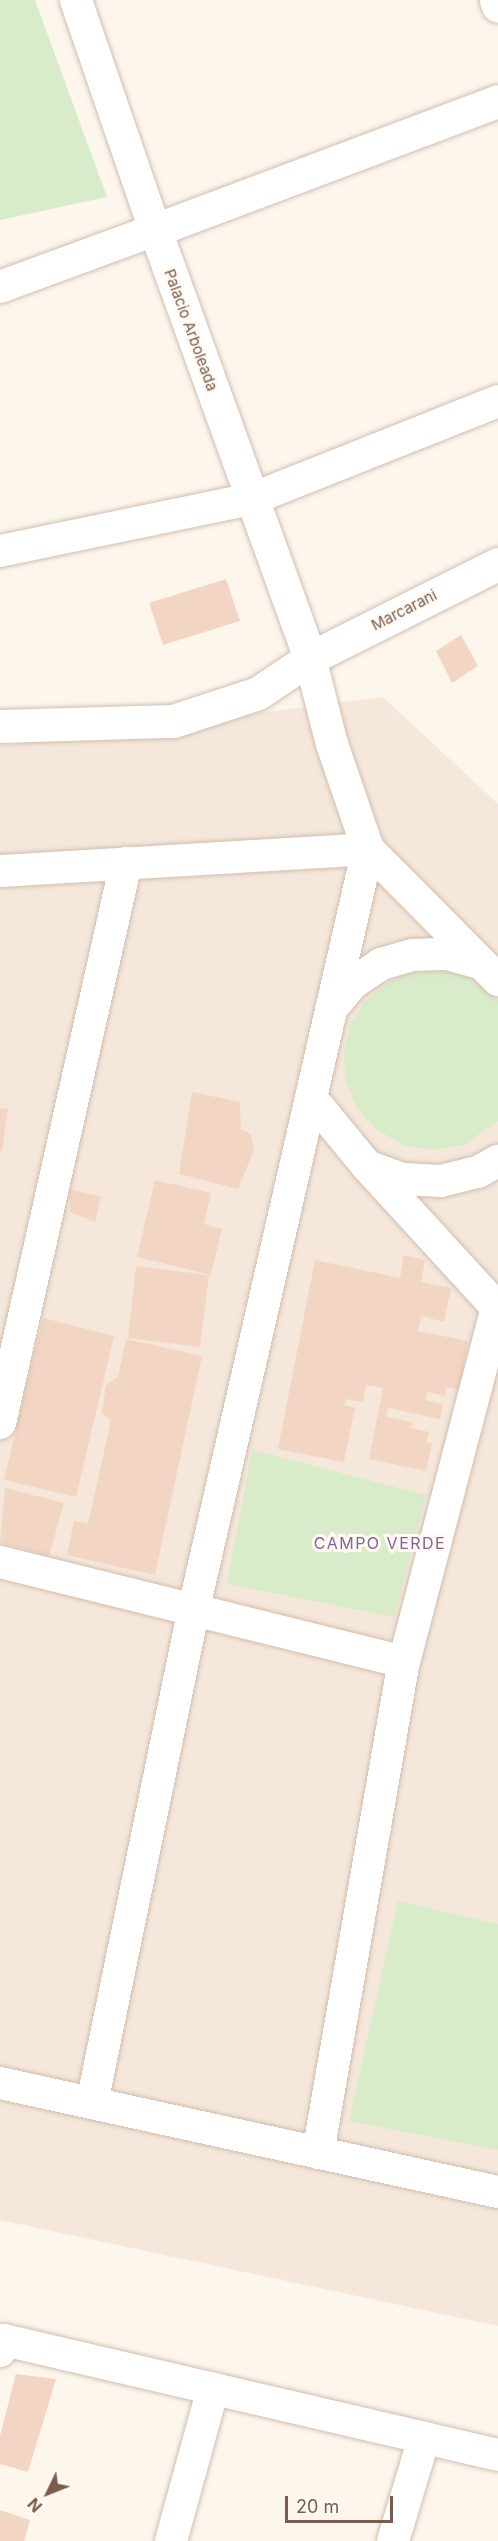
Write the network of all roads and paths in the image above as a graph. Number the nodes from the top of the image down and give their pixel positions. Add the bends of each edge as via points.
1 (76, 0) edge
2 (496, 0) edge
3 (498, 6) edge
4 (498, 101) edge
5 (155, 230) junction
6 (0, 287) edge
7 (498, 401) edge
8 (252, 499) junction
9 (0, 551) edge
10 (498, 564) edge
11 (310, 658) junction
12 (0, 726) edge
13 (368, 849) junction
14 (126, 863) junction
15 (0, 871) edge
16 (489, 972) edge
17 (331, 1009) junction
18 (312, 1099) junction
19 (498, 1161) edge
20 (367, 1166) junction
21 (498, 1307) edge
22 (7, 1352) edge
23 (0, 1423) edge
24 (0, 1562) edge
25 (194, 1608) junction
26 (404, 1662) junction
27 (0, 2083) edge
28 (92, 2103) junction
29 (318, 2153) junction
30 (498, 2192) edge
31 (0, 2351) edge
32 (213, 2388) junction
33 (424, 2438) junction
34 (498, 2455) edge
35 (171, 2541) edge
36 (393, 2541) edge

1 - 5 street, Palacio Arboleada
2 - 3 street
4 - 5 street
5 - 6 street
5 - 8 street, Palacio Arboleada
7 - 8 street
8 - 9 street
8 - 11 street, Palacio Arboleada
10 - 11 street, Marcarani
11 - 12 street, Marcarani via 258,693 173,721
11 - 13 street via 332,744
13 - 14 street
13 - 16 street
13 - 17 street
14 - 15 street
14 - 22 street
16 - 17 street via 448,954 413,955 392,961 353,983
17 - 18 street
18 - 20 street
18 - 25 street
19 - 20 street via 478,1172 441,1181 403,1179
20 - 21 street
21 - 26 street
22 - 23 street
24 - 25 street
25 - 26 street
25 - 28 street
26 - 29 street
27 - 28 street
28 - 29 street
29 - 30 street
31 - 32 street via 4,2340
32 - 33 street
32 - 35 street
33 - 34 street
33 - 36 street

